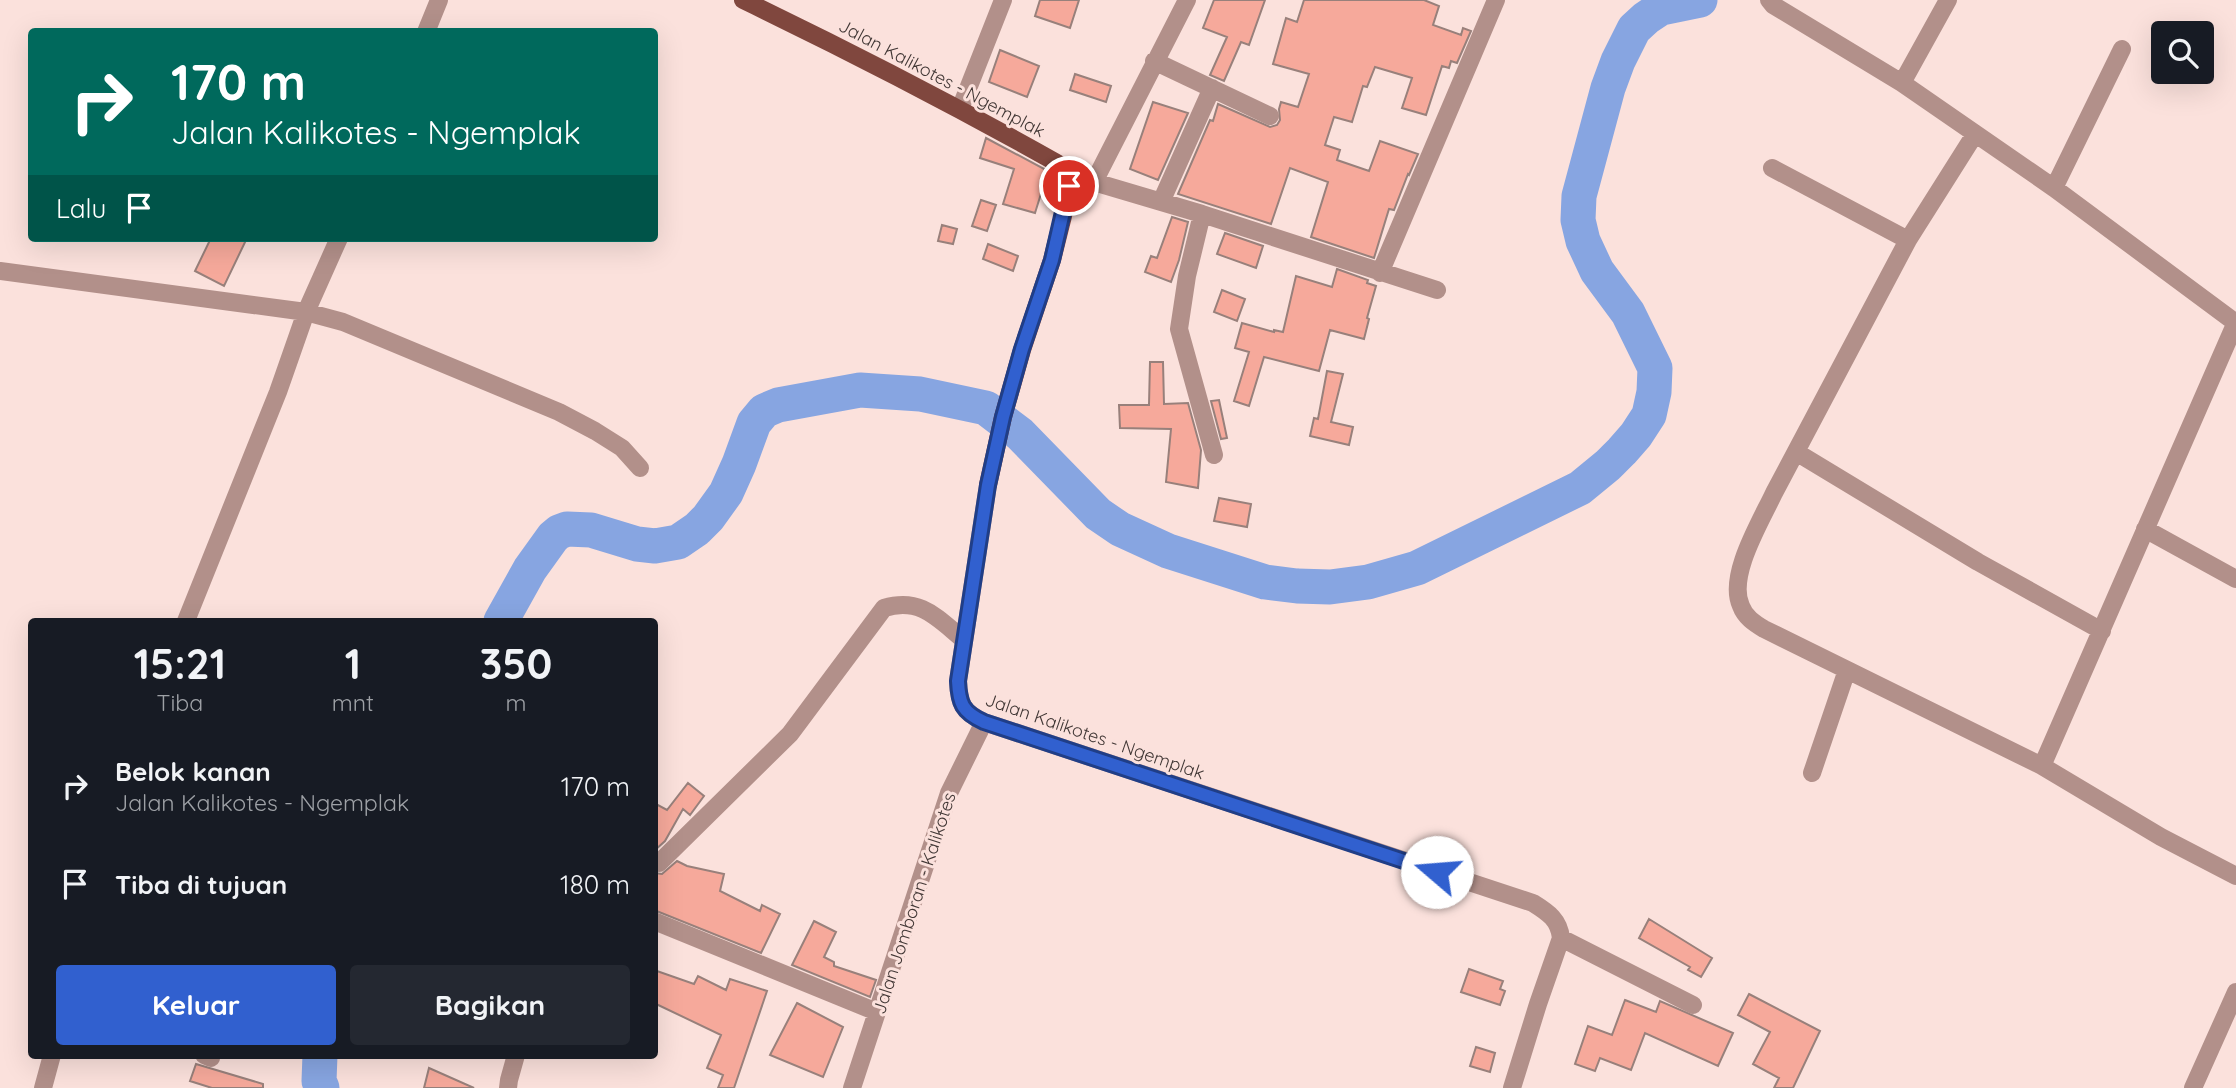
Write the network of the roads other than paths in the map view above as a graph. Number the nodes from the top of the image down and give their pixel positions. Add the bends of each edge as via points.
1 (439, 0) edge
2 (743, 0) edge
3 (1003, 0) edge
4 (1187, 0) edge
5 (1496, 0) edge
6 (1769, 0) edge
7 (1948, 0) edge
8 (428, 28) edge
9 (2122, 49) dead end
10 (1154, 61) junction
11 (1902, 83) junction
12 (1212, 88) junction
13 (960, 109) junction
14 (1270, 116) dead end
15 (1975, 134) junction
16 (1772, 168) dead end
17 (1094, 183) junction
18 (1069, 186) junction
19 (2054, 188) junction
20 (1161, 202) junction
21 (1202, 214) junction
22 (1908, 240) junction
23 (337, 242) edge
24 (0, 271) edge
25 (1380, 273) junction
26 (1437, 290) dead end
27 (306, 312) junction
28 (2236, 322) edge
29 (1796, 452) junction
30 (1214, 455) dead end
31 (640, 468) dead end
32 (988, 485) joint
33 (2145, 529) junction
34 (2236, 579) edge
35 (187, 618) edge
36 (2102, 631) junction
37 (964, 640) junction
38 (1847, 670) junction
39 (984, 722) junction
40 (2042, 766) junction
41 (1812, 773) dead end
42 (659, 863) dead end
43 (2236, 876) edge
44 (658, 923) edge
45 (1561, 938) junction
46 (2236, 992) edge
47 (1693, 1004) dead end
48 (877, 1012) junction
49 (51, 1059) edge
50 (515, 1059) edge
51 (43, 1088) edge
52 (508, 1088) edge
53 (852, 1088) edge
54 (1512, 1088) edge
55 (2193, 1088) edge

1 - 8 street
2 - 13 main road, Jalan Kalikotes - Ngemplak
3 - 13 street
4 - 10 street
5 - 25 street
6 - 11 street
7 - 11 street
9 - 19 street
10 - 12 street
10 - 17 street
11 - 15 street
12 - 14 street
12 - 20 street
13 - 18 main road, Jalan Kalikotes - Ngemplak via 1057,163 1065,170
15 - 19 street
15 - 22 street
16 - 22 street
17 - 18 street
17 - 20 street
18 - 32 main road, Jalan Kalikotes - Ngemplak
19 - 28 street
20 - 21 street
21 - 25 street
21 - 30 street via 1179,329
22 - 29 street
23 - 27 street
24 - 27 street
25 - 26 street
27 - 31 street via 343,322 559,412 622,448
27 - 35 street
28 - 33 street
29 - 36 street
29 - 38 street via 1738,575 1737,594 1754,623
32 - 37 street, Jalan Kalikotes - Ngemplak
33 - 34 street
33 - 36 street
36 - 40 street
37 - 39 street, Jalan Kalikotes - Ngemplak via 959,696 968,713
37 - 42 street via 927,610 907,604 884,608 790,734
38 - 40 street
38 - 41 street
39 - 45 street, Jalan Kalikotes - Ngemplak via 1533,903 1557,921
39 - 48 street, Jalan Jomboran - Kalikotes via 949,793
40 - 43 street
44 - 48 street
45 - 47 street
45 - 54 street
46 - 55 street
48 - 53 street, Jalan Jomboran - Kalikotes
49 - 51 street
50 - 52 street

